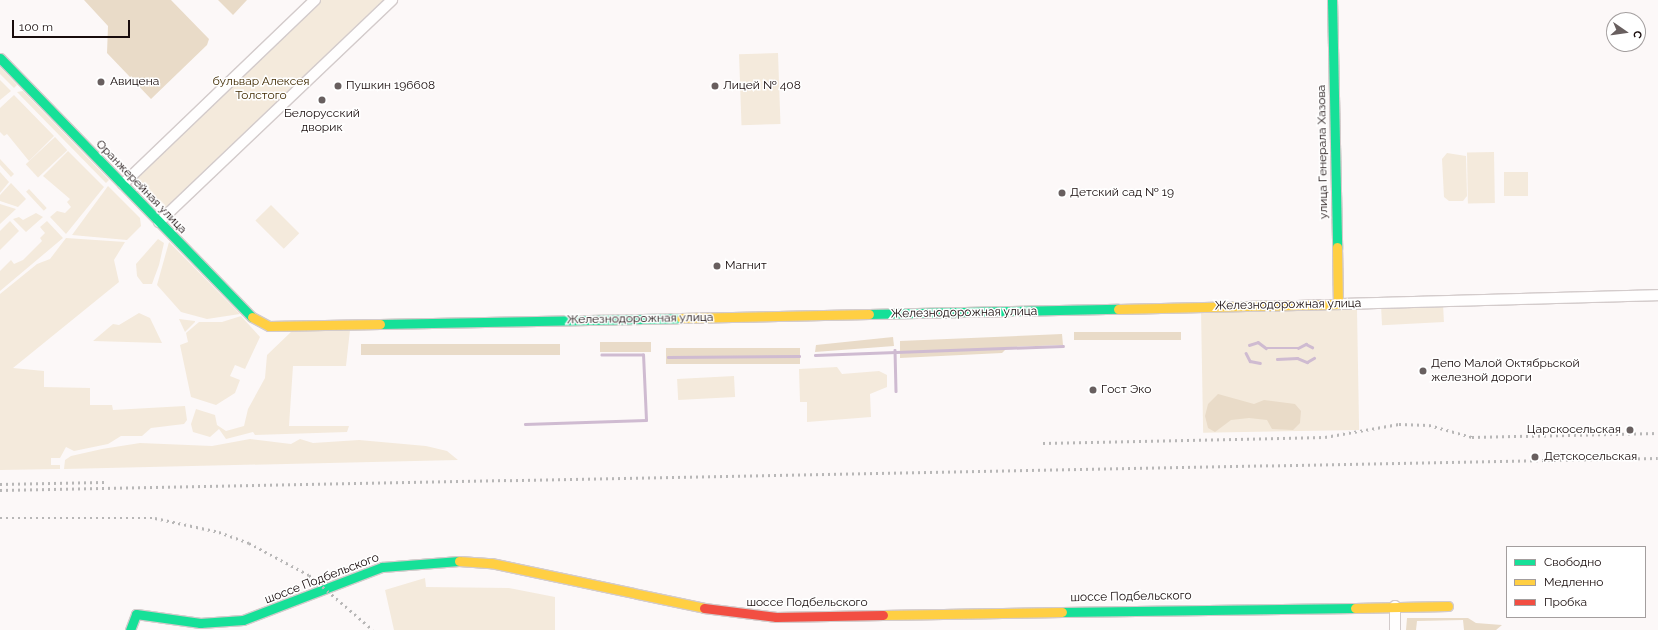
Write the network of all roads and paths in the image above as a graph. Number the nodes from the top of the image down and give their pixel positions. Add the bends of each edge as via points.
1 (314, 0) edge
2 (392, 0) edge
3 (1332, 0) edge
4 (0, 58) edge
5 (123, 184) junction
6 (159, 222) junction
7 (1658, 295) edge
8 (1338, 304) junction
9 (269, 326) joint
10 (1395, 606) junction
11 (1448, 606) dead end
12 (130, 630) edge
13 (1395, 630) edge

1 - 5 street
2 - 6 street
3 - 8 street, улица Генерала Хазова
4 - 5 street, Оранжерейная улица
5 - 6 street, Оранжерейная улица
6 - 9 street, Оранжерейная улица via 256,321
7 - 8 street, Железнодорожная улица
8 - 9 street, Железнодорожная улица
10 - 11 street, шоссе Подбельского
10 - 12 street, шоссе Подбельского via 776,617 732,614 491,563 438,560 382,567 269,613 237,621 200,623 136,614
10 - 13 street

